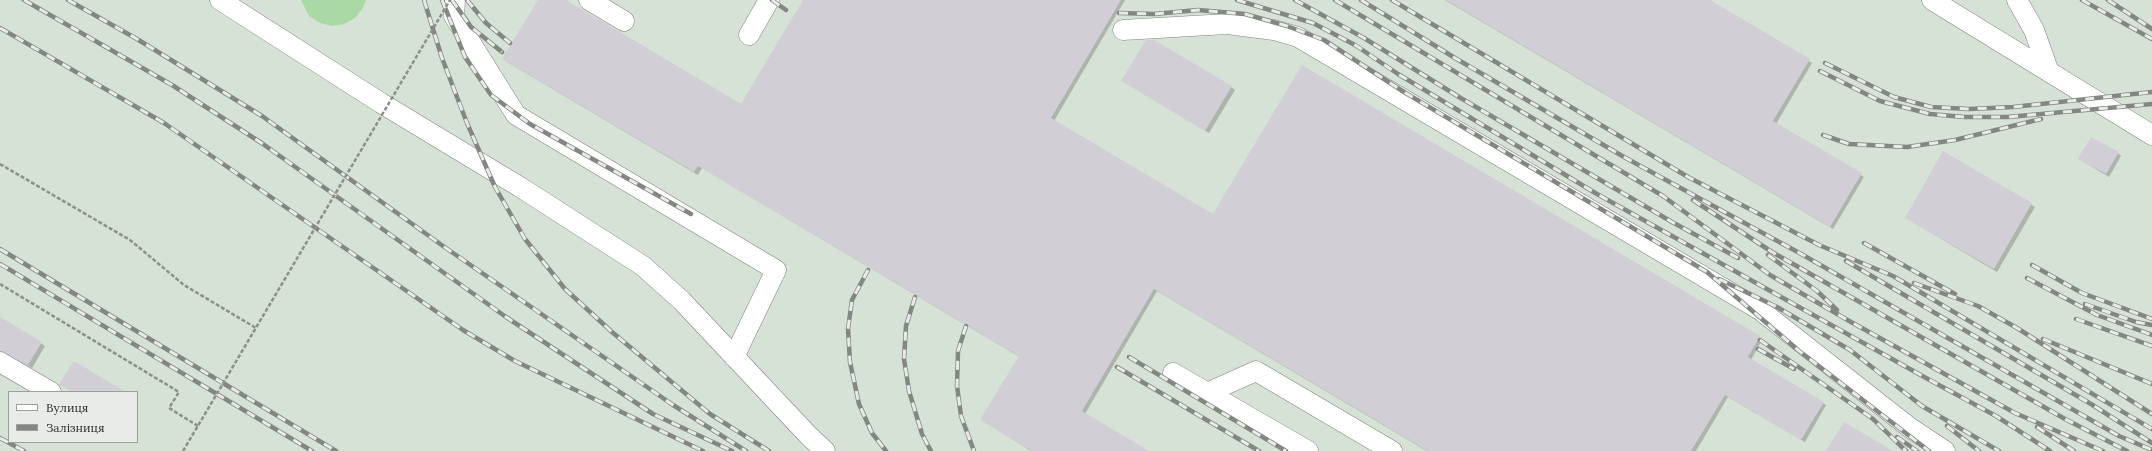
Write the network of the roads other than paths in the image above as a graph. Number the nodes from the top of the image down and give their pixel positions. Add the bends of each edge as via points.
1 (220, 0) edge
2 (455, 0) edge
3 (589, 0) edge
4 (769, 0) edge
5 (1932, 0) edge
6 (2017, 0) edge
7 (624, 21) dead end
8 (1122, 30) dead end
9 (749, 35) dead end
10 (2049, 72) junction
11 (2152, 135) edge
12 (734, 357) junction
13 (0, 362) edge
14 (1173, 373) dead end
15 (49, 391) edge
16 (1207, 393) junction
17 (825, 451) edge
18 (1308, 451) edge
19 (1392, 451) edge
20 (1945, 451) edge

1 - 12 lane via 643,266 682,301
2 - 12 lane via 454,16 516,115 776,270
3 - 7 lane
4 - 9 lane
5 - 10 lane
6 - 10 lane via 2034,30
8 - 20 lane via 1227,24 1274,30 1298,37 1760,310 1910,427
10 - 11 lane
12 - 17 lane
13 - 15 lane
14 - 16 lane
16 - 18 lane
16 - 19 lane via 1256,371

